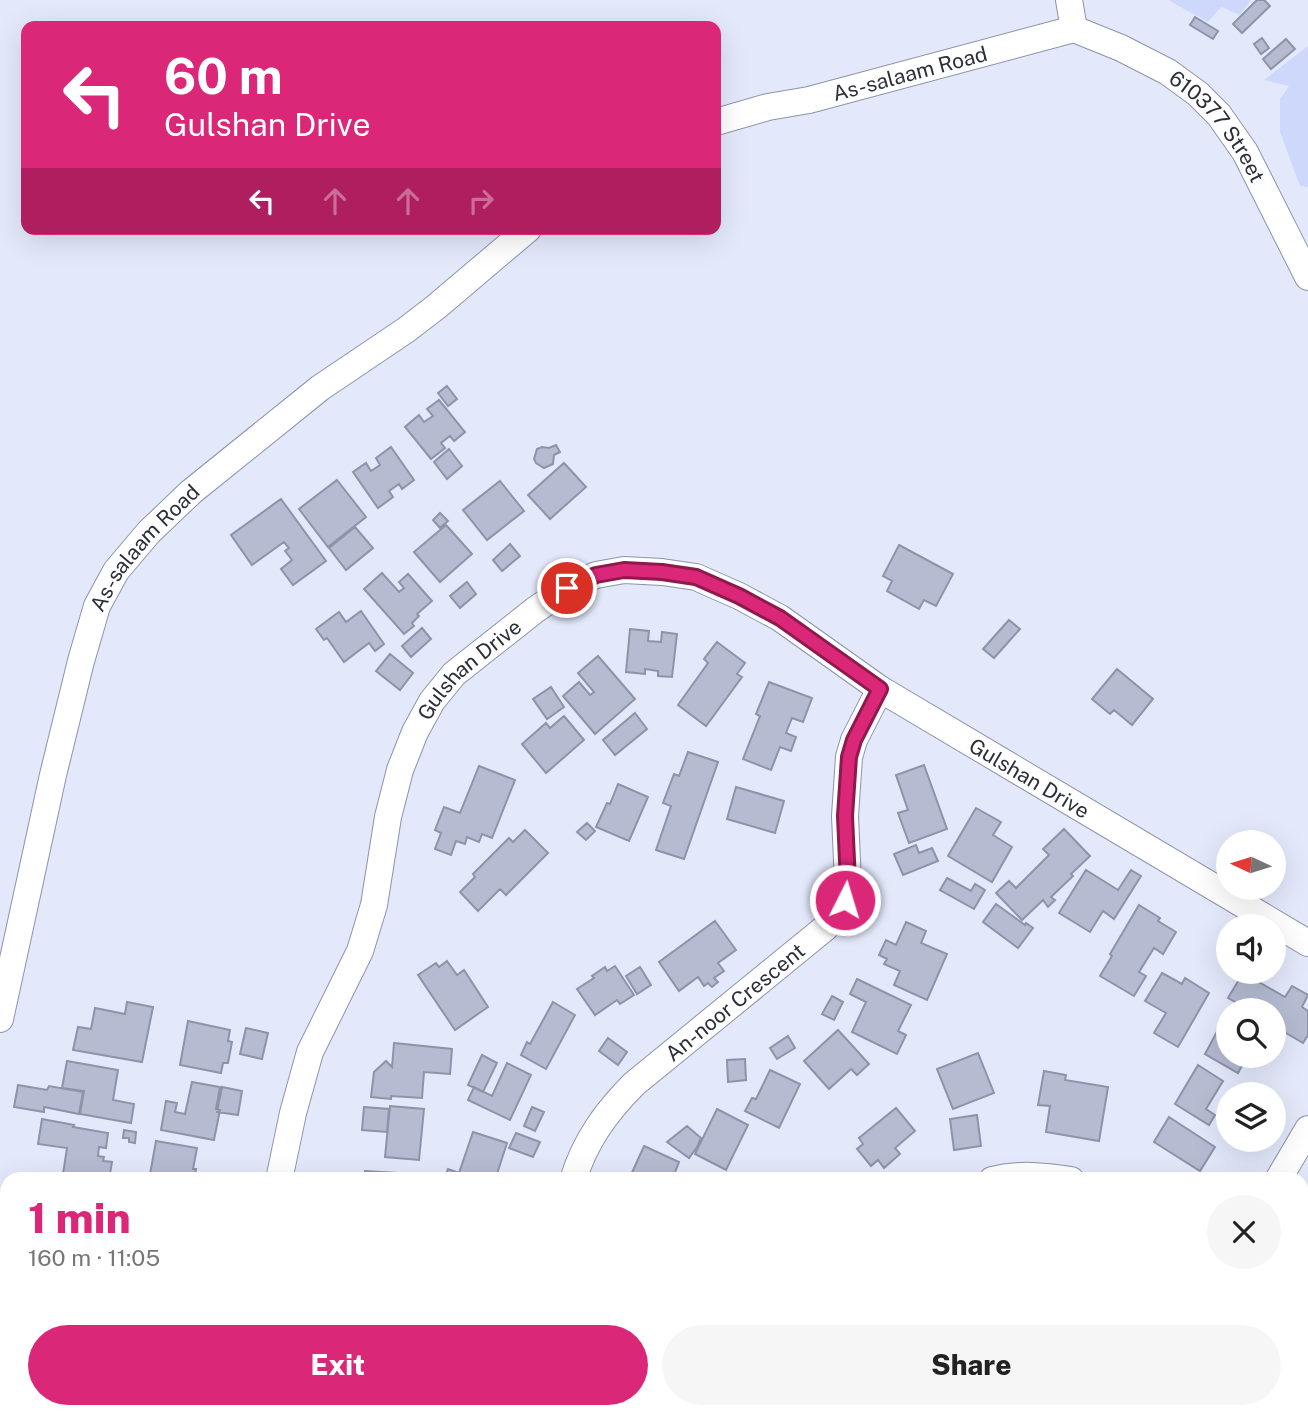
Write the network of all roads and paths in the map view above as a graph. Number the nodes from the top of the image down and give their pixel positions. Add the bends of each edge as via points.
1 (1069, 0) edge
2 (1074, 29) junction
3 (721, 121) edge
4 (521, 235) edge
5 (1308, 277) edge
6 (880, 689) junction
7 (1308, 943) edge
8 (0, 1019) edge
9 (1308, 1129) edge
10 (281, 1172) edge
11 (576, 1172) edge
12 (1283, 1172) edge

1 - 2 street
2 - 3 street, As-salaam Road
2 - 5 street, 610377 Street via 1168,72 1219,115 1245,152
4 - 8 street, As-salaam Road via 436,307 320,388 191,492 116,571 97,606 81,661
6 - 7 street, Gulshan Drive
6 - 10 street, Gulshan Drive via 780,618 739,596 696,577 624,570 596,575 567,588 454,674 432,701 400,770 374,905 360,951 310,1052
6 - 11 street, An-noor Crescent via 849,757 845,816 848,883 838,915 613,1104
9 - 12 street

